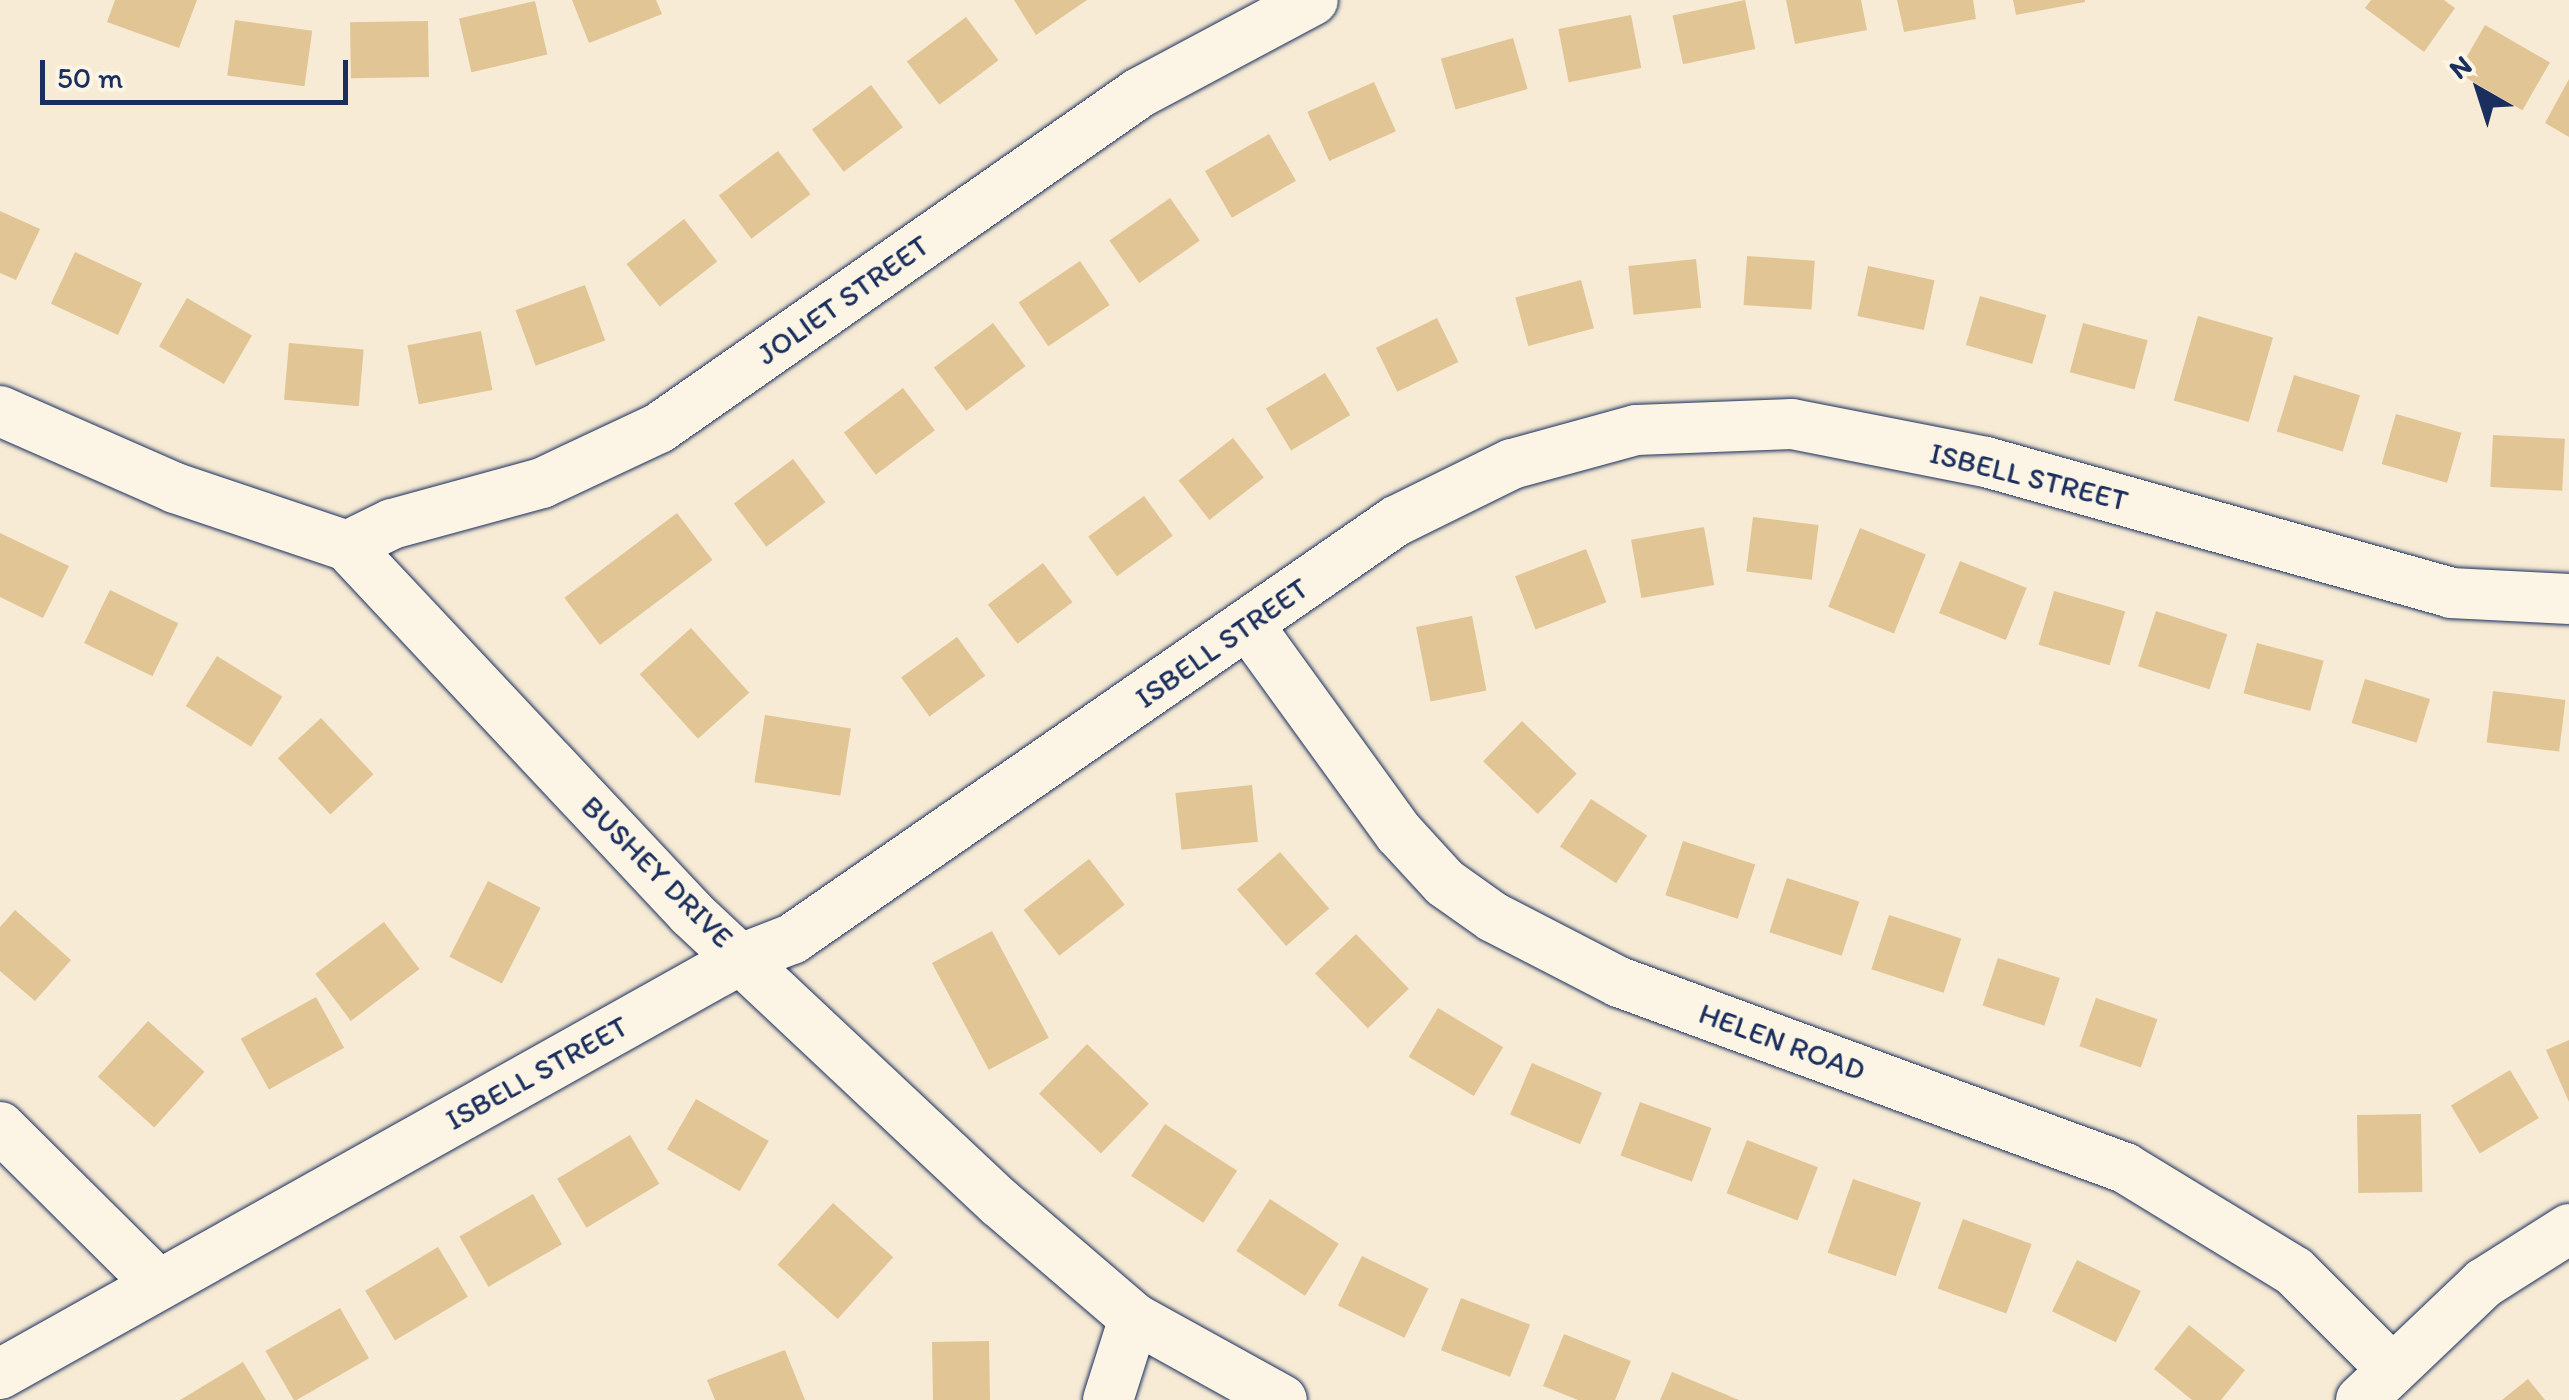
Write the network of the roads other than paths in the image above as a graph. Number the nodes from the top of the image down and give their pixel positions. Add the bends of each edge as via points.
1 (1313, 0) edge
2 (0, 411) edge
3 (348, 546) junction
4 (2569, 599) edge
5 (1248, 626) junction
6 (743, 958) junction
7 (0, 1127) edge
8 (2569, 1229) edge
9 (156, 1283) junction
10 (1134, 1318) junction
11 (0, 1374) edge
12 (2375, 1383) edge
13 (1108, 1400) edge
14 (1282, 1400) edge

1 - 3 street, JOLIET STREET via 1139,93 659,428 542,483 392,524
2 - 3 street, BUSHEY DRIVE via 175,488
3 - 6 street, BUSHEY DRIVE
4 - 5 street, ISBELL STREET via 2451,593 1986,462 1792,424 1636,430 1512,464 1396,520
5 - 6 street, ISBELL STREET via 792,939
5 - 12 street, HELEN ROAD via 1399,833 1444,883 1493,917 1619,982 2125,1168 2294,1271
6 - 9 street, ISBELL STREET
6 - 10 street, BUSHEY DRIVE
7 - 9 street
8 - 12 street via 2484,1283
9 - 11 street, ISBELL STREET
10 - 13 street
10 - 14 street, BUSHEY DRIVE

